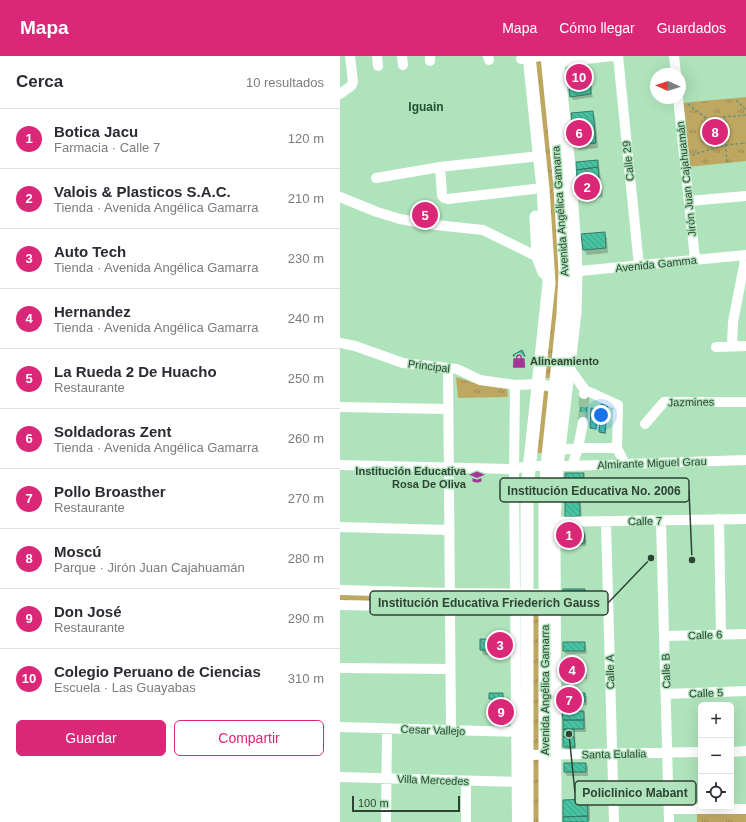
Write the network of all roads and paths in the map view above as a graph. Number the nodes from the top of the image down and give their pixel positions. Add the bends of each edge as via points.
1 (350, 56) edge
2 (542, 56) edge
3 (613, 56) edge
4 (618, 56) edge
5 (674, 56) edge
6 (525, 57) edge
7 (588, 57) edge
8 (556, 58) edge
9 (675, 68) edge
10 (340, 94) edge
11 (736, 100) dead end
12 (682, 104) edge
13 (686, 104) edge
14 (746, 110) edge
15 (746, 115) edge
16 (724, 132) junction
17 (746, 143) edge
18 (725, 145) junction
19 (535, 156) junction
20 (684, 158) junction
21 (726, 162) dead end
22 (440, 167) junction
23 (376, 178) dead end
24 (534, 189) junction
25 (746, 196) edge
26 (340, 197) edge
27 (689, 201) junction
28 (746, 255) edge
29 (538, 257) junction
30 (695, 259) junction
31 (639, 266) junction
32 (571, 272) junction
33 (549, 283) junction
34 (340, 343) edge
35 (716, 346) dead end
36 (732, 346) junction
37 (746, 346) edge
38 (448, 368) junction
39 (569, 368) junction
40 (538, 384) junction
41 (515, 385) junction
42 (561, 388) junction
43 (746, 402) edge
44 (340, 406) edge
45 (447, 409) junction
46 (582, 422) tunnel mouth
47 (645, 424) dead end
48 (578, 448) junction
49 (617, 448) junction
50 (559, 450) junction
51 (746, 460) edge
52 (625, 464) junction
53 (340, 465) edge
54 (529, 466) junction
55 (552, 466) junction
56 (572, 466) junction
57 (448, 468) junction
58 (514, 469) junction
59 (719, 519) junction
60 (746, 519) edge
61 (661, 521) junction
62 (549, 522) junction
63 (606, 522) junction
64 (340, 528) edge
65 (448, 530) junction
66 (340, 590) edge
67 (448, 593) junction
68 (521, 594) junction
69 (550, 594) junction
70 (340, 605) edge
71 (449, 607) junction
72 (521, 609) junction
73 (550, 609) junction
74 (721, 634) junction
75 (746, 634) edge
76 (664, 636) junction
77 (340, 668) edge
78 (450, 669) junction
79 (746, 691) edge
80 (666, 694) junction
81 (340, 727) edge
82 (387, 729) junction
83 (451, 731) junction
84 (521, 732) junction
85 (698, 752) edge
86 (734, 752) edge
87 (746, 752) edge
88 (668, 753) junction
89 (526, 754) junction
90 (612, 754) junction
91 (550, 755) junction
92 (340, 777) edge
93 (386, 779) junction
94 (466, 781) junction
95 (521, 782) junction
96 (669, 809) junction
97 (746, 809) edge
98 (386, 822) edge
99 (466, 822) edge
100 (517, 822) edge
101 (526, 822) edge
102 (545, 822) edge
103 (555, 822) edge
104 (614, 822) edge
105 (669, 822) edge

1 - 10 street via 353,82
2 - 6 street
3 - 7 street
4 - 31 street, Calle 29
5 - 9 street
6 - 19 main road, Avenida Angélica Gamarra
7 - 8 street
8 - 32 main road, Avenida Angélica Gamarra via 576,248
11 - 14 path
12 - 20 street, Jirón Juan Cajahuamán
13 - 16 path
15 - 16 path via 723,117
16 - 18 path
17 - 18 path
18 - 20 path
18 - 21 path
19 - 22 street
19 - 24 main road, Avenida Angélica Gamarra
19 - 33 main road, Avenida Angélica Gamarra via 543,189
20 - 27 street, Jirón Juan Cajahuamán
22 - 23 street
22 - 24 street via 442,194 448,199
24 - 29 main road, Avenida Angélica Gamarra
25 - 27 street
26 - 29 street via 400,219 493,233
27 - 30 street, Jirón Juan Cajahuamán
28 - 30 street, Avenida Gamma
28 - 36 street via 733,322
29 - 33 main road, Avenida Angélica Gamarra
30 - 31 street, Avenida Gamma
31 - 32 street, Avenida Gamma
32 - 39 main road, Avenida Angélica Gamarra via 575,313
32 - 42 main road, Avenida Angélica Gamarra
33 - 40 main road, Avenida Angélica Gamarra
34 - 38 street, Principal via 403,363
35 - 36 street
36 - 37 street
38 - 41 street, Principal via 480,380
38 - 45 street
39 - 42 main road, Avenida Angélica Gamarra
39 - 49 street via 584,392 618,405
40 - 41 street, Principal
40 - 42 street, Principal
40 - 54 main road, Avenida Angélica Gamarra
41 - 58 street, Avenida Angélica Gamarra
42 - 50 main road, Avenida Angélica Gamarra
42 - 55 main road, Avenida Angélica Gamarra
43 - 47 street, Jazmines via 664,402
44 - 45 street
45 - 57 street
46 - 48 street
48 - 49 street
48 - 50 street
48 - 56 street
49 - 52 street
50 - 55 main road, Avenida Angélica Gamarra
51 - 52 street, Almirante Miguel Grau
52 - 56 street, Almirante Miguel Grau
53 - 57 street, Almirante Miguel Grau
54 - 55 street, Almirante Miguel Grau
54 - 58 street, Almirante Miguel Grau
54 - 68 main road, Avenida Angélica Gamarra
55 - 56 street, Almirante Miguel Grau
55 - 62 main road, Avenida Angélica Gamarra
57 - 58 street, Almirante Miguel Grau
57 - 65 street
58 - 68 street, Avenida Angélica Gamarra
59 - 60 street, Calle 7
59 - 61 street, Calle 7
59 - 74 street
61 - 63 street, Calle 7
61 - 76 street, Calle B
62 - 63 street, Calle 7
62 - 69 main road, Avenida Angélica Gamarra
63 - 90 street, Calle A
64 - 65 street
65 - 67 street
66 - 67 street
67 - 68 street
67 - 71 street
68 - 69 street
68 - 72 main road, Avenida Angélica Gamarra
69 - 73 main road, Avenida Angélica Gamarra
70 - 71 street
71 - 72 street
71 - 78 street
72 - 73 street
72 - 84 main road, Avenida Angélica Gamarra
73 - 91 main road, Avenida Angélica Gamarra
74 - 75 street, Calle 6
74 - 76 street, Calle 6
76 - 80 street, Calle B
77 - 78 street
78 - 83 street
79 - 80 street, Calle 5
80 - 88 street, Calle B
81 - 82 street, Cesar Vallejo
82 - 83 street, Cesar Vallejo
82 - 93 street
83 - 84 street, Cesar Vallejo
84 - 89 main road, Avenida Angélica Gamarra
84 - 95 street, Avenida Angélica Gamarra
85 - 88 street, Santa Eulalia
86 - 87 street
88 - 90 street, Santa Eulalia
88 - 96 street, Calle B
89 - 91 street, Santa Eulalia
89 - 95 main road, Avenida Angélica Gamarra
90 - 91 street, Santa Eulalia
90 - 104 street, Calle A
91 - 102 main road, Avenida Angélica Gamarra
91 - 103 main road, Avenida Angélica Gamarra
92 - 93 street, Villa Mercedes
93 - 94 street, Villa Mercedes
93 - 98 street
94 - 95 street, Villa Mercedes
94 - 99 street
95 - 100 street, Avenida Angélica Gamarra
95 - 101 main road, Avenida Angélica Gamarra
96 - 97 street
96 - 105 street, Calle B

